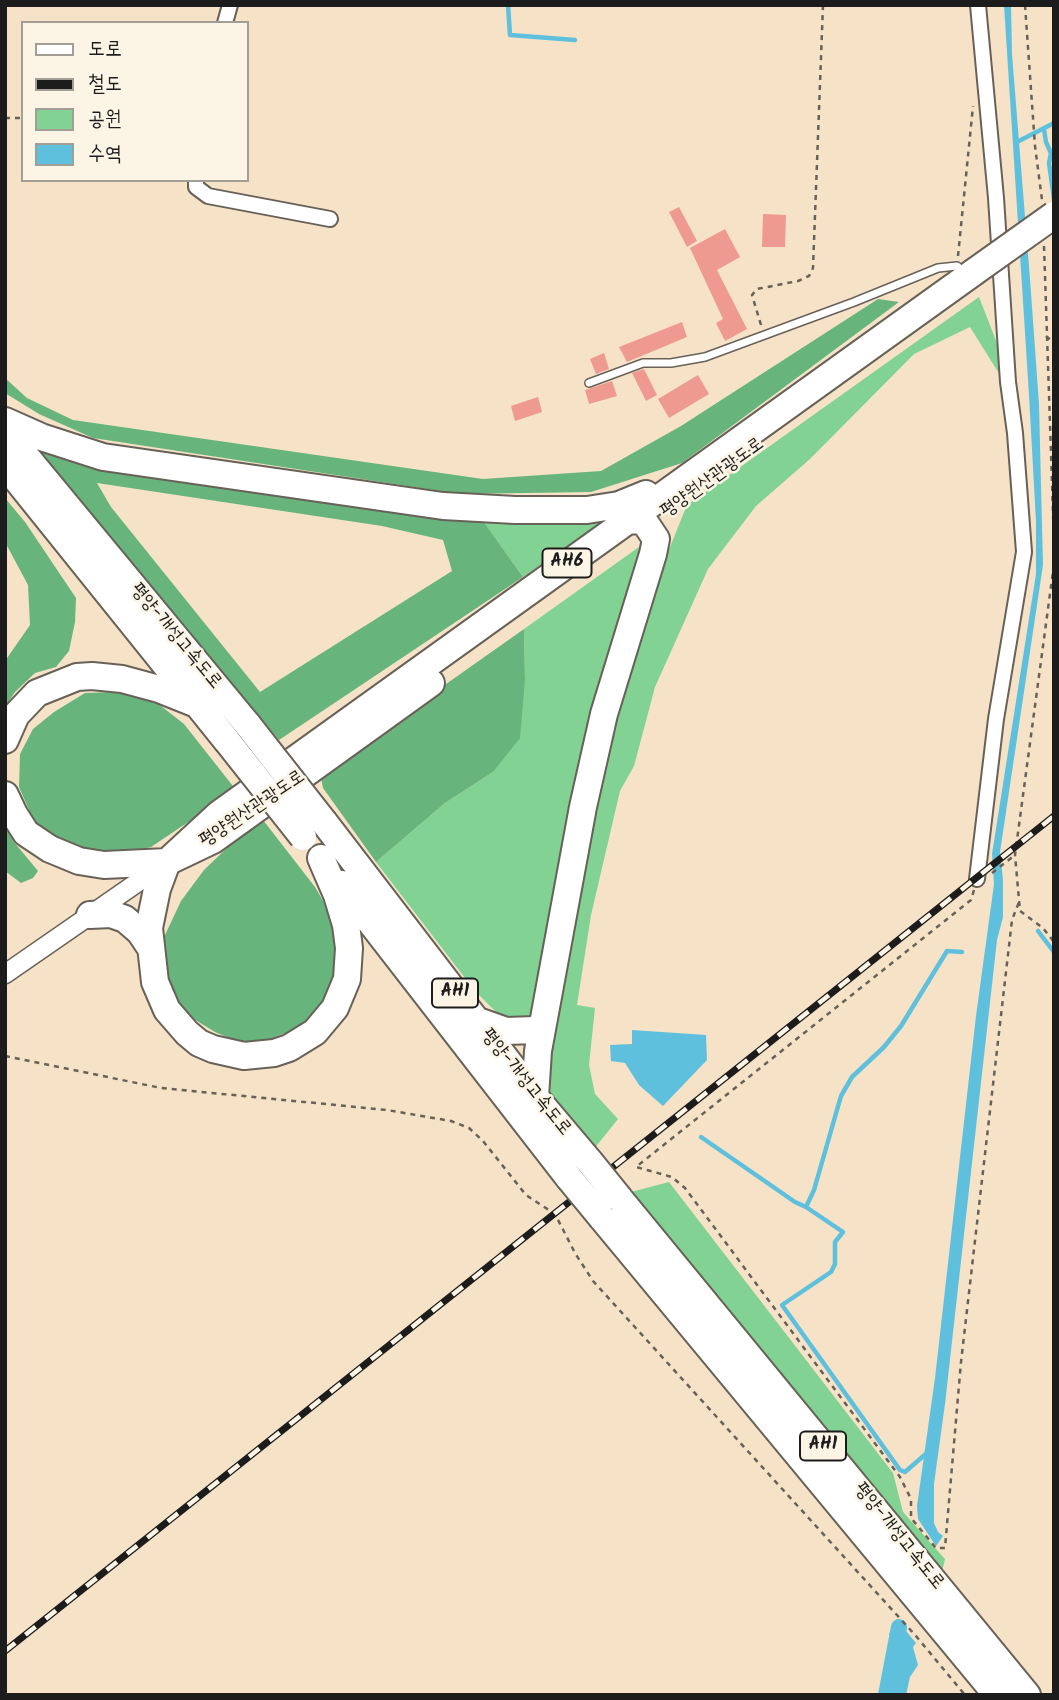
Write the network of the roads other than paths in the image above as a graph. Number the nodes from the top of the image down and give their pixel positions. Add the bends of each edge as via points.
1 (978, 5) edge
2 (196, 182) edge
3 (330, 219) dead end
4 (1048, 224) edge
5 (969, 275) junction
6 (589, 383) dead end
7 (5, 421) edge
8 (5, 431) edge
9 (5, 465) edge
10 (681, 481) junction
11 (638, 523) junction
12 (199, 706) junction
13 (5, 740) edge
14 (5, 795) edge
15 (313, 829) junction
16 (321, 858) junction
17 (167, 862) junction
18 (977, 878) road end
19 (90, 915) junction
20 (150, 947) junction
21 (5, 974) edge
22 (475, 1019) junction
23 (543, 1024) junction
24 (535, 1097) junction
25 (580, 1170) junction
26 (997, 1695) edge
27 (1027, 1695) edge

1 - 18 street via 1024,552 996,719
2 - 3 street via 208,196
4 - 5 highway, 평양원산관광도로 / AH6, bridge
5 - 6 lane via 938,268 705,357 643,363
5 - 10 highway, 평양원산관광도로 / AH6
5 - 11 highway, 평양원산관광도로 / AH6
7 - 10 highway via 103,457 443,506 587,510 619,505
8 - 15 highway, 평양-개성고속도로 / AH1, bridge via 248,725
9 - 12 highway, 평양-개성고속도로 / AH1
10 - 11 highway, 평양원산관광도로 / AH6
11 - 17 highway, 평양원산관광도로 / AH6 via 219,814
11 - 23 highway via 656,539 601,728
12 - 13 highway via 132,681 77,677 37,693 16,715
12 - 15 highway, 평양-개성고속도로 / AH1, bridge
14 - 17 highway via 26,833 79,861 104,865
15 - 16 highway, 평양-개성고속도로 / AH1
15 - 22 highway, 평양-개성고속도로 / AH1
16 - 20 highway via 346,925 347,979 326,1021 289,1048 244,1056 213,1049 187,1034 160,997
16 - 25 highway, 평양-개성고속도로 / AH1
17 - 19 street
17 - 20 highway via 152,907
19 - 20 highway via 125,919
19 - 21 street
22 - 23 highway via 506,1031 535,1030
22 - 24 highway, 평양-개성고속도로 / AH1
23 - 24 highway
24 - 25 highway, 평양-개성고속도로 / AH1
25 - 26 highway, 평양-개성고속도로 / AH1, bridge via 602,1218
25 - 27 highway, 평양-개성고속도로 / AH1, bridge via 619,1198

